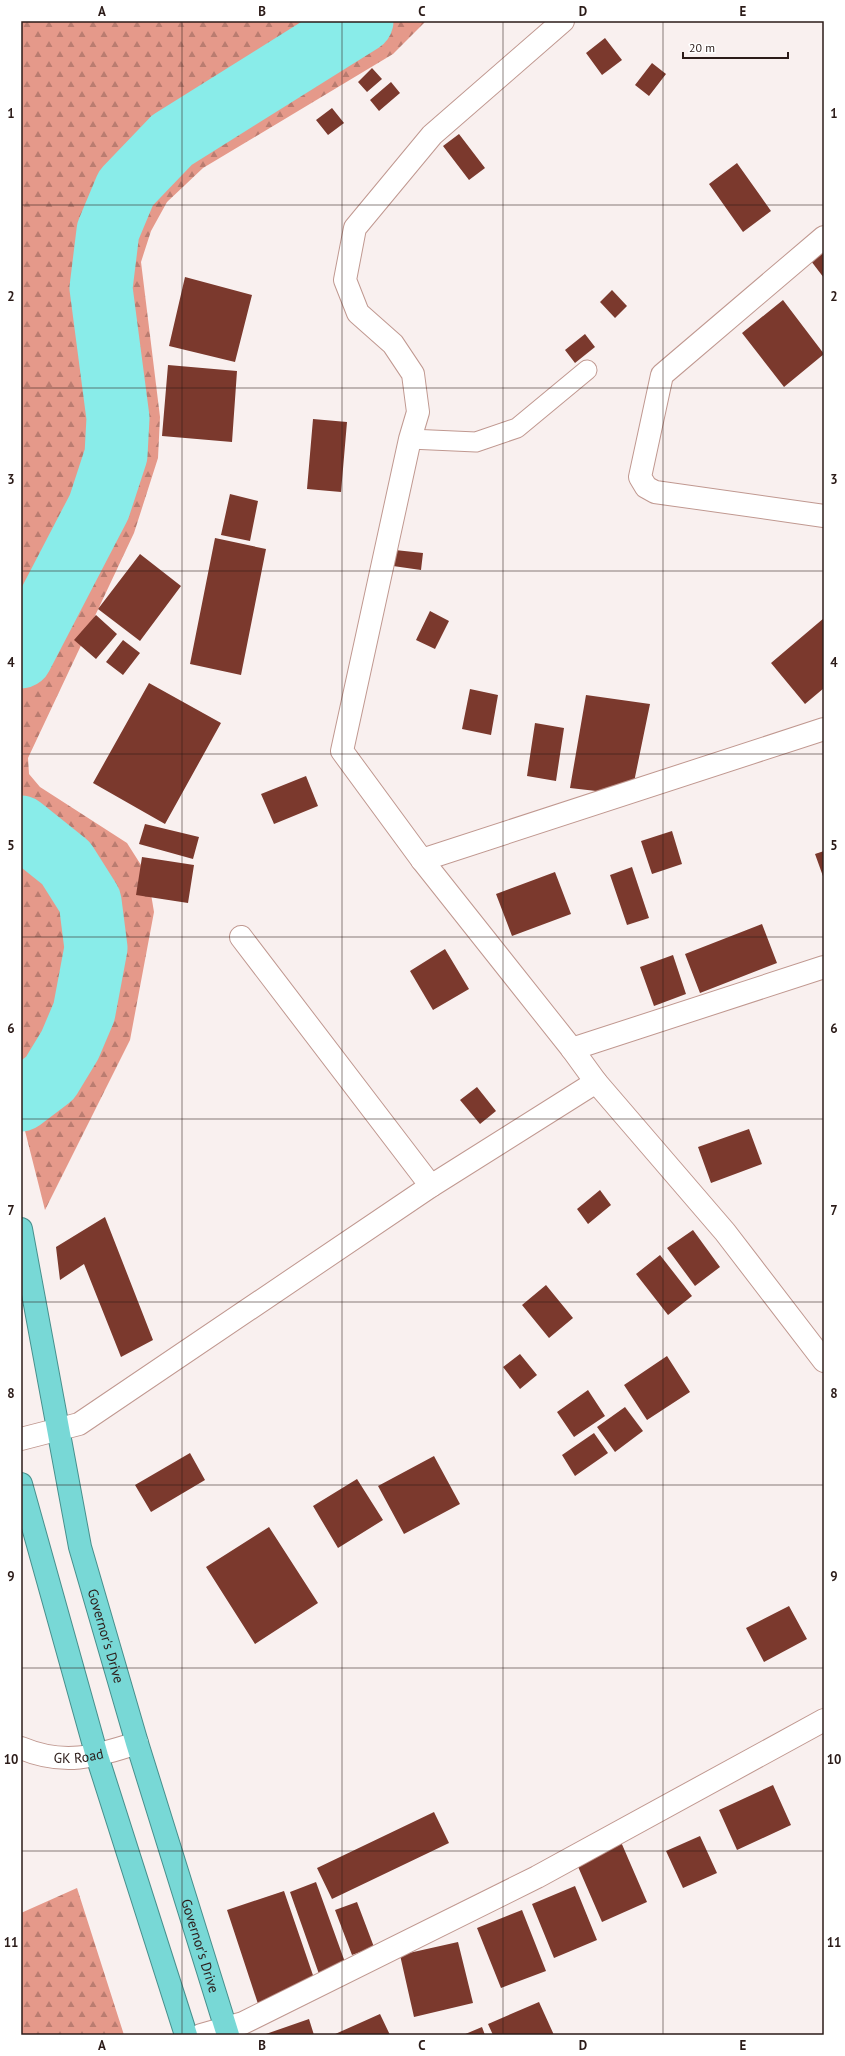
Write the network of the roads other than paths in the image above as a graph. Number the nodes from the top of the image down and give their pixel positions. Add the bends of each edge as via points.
1 (563, 21) edge
2 (824, 237) edge
3 (587, 370) dead end
4 (410, 439) junction
5 (824, 516) edge
6 (824, 730) edge
7 (422, 860) junction
8 (241, 937) dead end
9 (824, 967) edge
10 (572, 1049) junction
11 (596, 1082) junction
12 (431, 1186) junction
13 (21, 1229) edge
14 (824, 1361) edge
15 (58, 1430) junction
16 (21, 1439) edge
17 (21, 1484) edge
18 (824, 1720) edge
19 (136, 1743) junction
20 (21, 1748) edge
21 (97, 1756) junction
22 (227, 2032) edge
23 (186, 2035) edge
24 (201, 2035) edge

1 - 4 street via 432,136 355,228 345,280 358,313 393,344 413,374 418,412
2 - 5 street via 662,375 640,478 646,488 655,492
3 - 4 lane via 517,428 476,442
4 - 7 street via 342,751
6 - 7 street
7 - 10 street
8 - 12 street
9 - 10 street
10 - 11 street
11 - 12 street
11 - 14 street via 725,1232
12 - 15 street via 79,1424
13 - 15 highway, Governor's Drive
15 - 16 street
15 - 19 highway, Governor's Drive via 80,1547
17 - 21 highway
18 - 22 street via 537,1877
19 - 21 street, GK Road
19 - 22 highway, Governor's Drive
20 - 21 street, GK Road via 61,1760
21 - 23 highway
22 - 24 street

